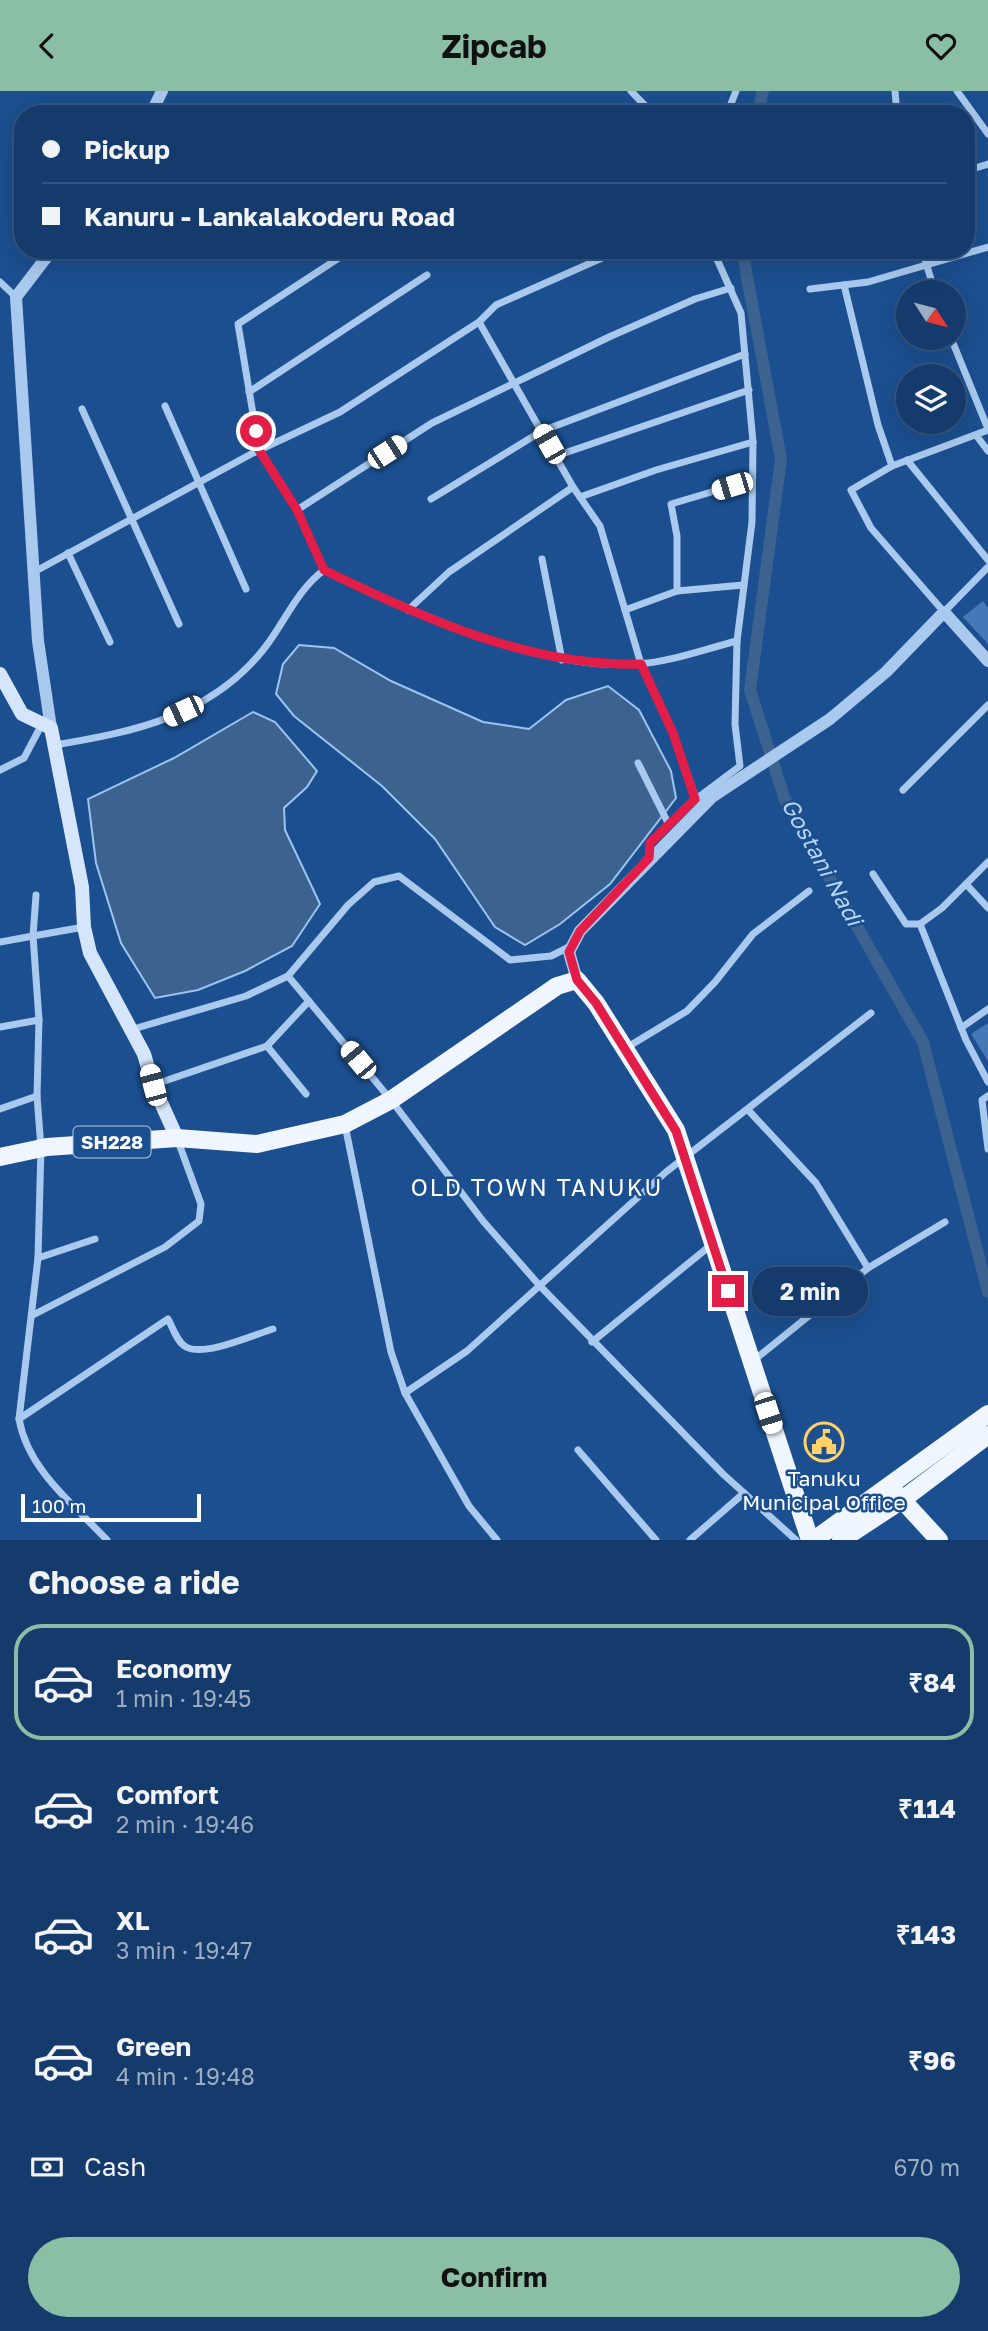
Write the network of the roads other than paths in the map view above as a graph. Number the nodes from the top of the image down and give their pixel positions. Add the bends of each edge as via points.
1 (631, 91) edge
2 (644, 105) edge
3 (975, 116) edge
4 (988, 134) edge
5 (45, 259) edge
6 (337, 259) edge
7 (600, 259) edge
8 (718, 259) edge
9 (924, 259) edge
10 (947, 259) edge
11 (926, 265) junction
12 (427, 275) dead end
13 (931, 280) edge
14 (0, 282) edge
15 (844, 285) junction
16 (731, 288) junction
17 (810, 289) dead end
18 (16, 297) junction
19 (479, 322) junction
20 (956, 350) edge
21 (745, 354) junction
22 (512, 382) junction
23 (749, 390) junction
24 (249, 392) junction
25 (164, 406) dead end
26 (82, 409) dead end
27 (988, 429) edge
28 (542, 431) junction
29 (976, 435) junction
30 (753, 442) junction
31 (259, 450) junction
32 (988, 451) edge
33 (556, 456) junction
34 (907, 460) junction
35 (892, 465) junction
36 (752, 480) junction
37 (199, 483) junction
38 (573, 487) junction
39 (580, 497) junction
40 (431, 499) dead end
41 (297, 510) junction
42 (133, 518) junction
43 (68, 554) junction
44 (542, 559) dead end
45 (988, 560) edge
46 (988, 567) edge
47 (324, 570) junction
48 (34, 572) junction
49 (743, 585) junction
50 (246, 589) dead end
51 (677, 591) junction
52 (408, 610) junction
53 (625, 610) junction
54 (944, 612) junction
55 (180, 624) dead end
56 (737, 641) junction
57 (110, 642) dead end
58 (562, 660) junction
59 (988, 661) edge
60 (641, 664) junction
61 (0, 674) edge
62 (988, 705) edge
63 (47, 726) junction
64 (55, 745) junction
65 (638, 763) dead end
66 (0, 770) edge
67 (903, 790) dead end
68 (695, 799) junction
69 (669, 825) junction
70 (649, 858) junction
71 (988, 862) edge
72 (873, 874) dead end
73 (966, 884) junction
74 (809, 891) dead end
75 (36, 895) dead end
76 (988, 908) edge
77 (920, 924) junction
78 (84, 927) junction
79 (33, 936) junction
80 (0, 942) edge
81 (572, 946) junction
82 (288, 976) junction
83 (577, 980) junction
84 (309, 1000) junction
85 (988, 1009) edge
86 (871, 1013) dead end
87 (38, 1020) junction
88 (0, 1027) edge
89 (961, 1028) junction
90 (130, 1030) junction
91 (267, 1046) junction
92 (625, 1049) junction
93 (988, 1082) edge
94 (153, 1085) junction
95 (306, 1094) dead end
96 (37, 1096) junction
97 (988, 1096) edge
98 (391, 1100) junction
99 (0, 1109) edge
100 (748, 1111) junction
101 (345, 1124) junction
102 (177, 1138) junction
103 (36, 1149) junction
104 (988, 1149) edge
105 (0, 1157) edge
106 (685, 1158) junction
107 (945, 1221) dead end
108 (95, 1239) dead end
109 (713, 1244) junction
110 (38, 1258) junction
111 (868, 1268) junction
112 (540, 1286) junction
113 (33, 1315) junction
114 (273, 1329) dead end
115 (592, 1342) junction
116 (751, 1362) junction
117 (405, 1393) junction
118 (988, 1414) edge
119 (19, 1419) junction
120 (988, 1435) edge
121 (578, 1450) dead end
122 (890, 1486) junction
123 (744, 1493) junction
124 (902, 1500) junction
125 (107, 1540) edge
126 (497, 1540) edge
127 (656, 1540) edge
128 (690, 1540) edge
129 (796, 1540) edge
130 (812, 1540) edge
131 (841, 1540) edge
132 (939, 1540) edge

1 - 2 street
3 - 4 street
5 - 18 street
6 - 24 street via 238,324
7 - 19 street via 496,305
8 - 16 street
9 - 11 street
10 - 11 street
11 - 13 street
11 - 15 street
12 - 24 street
14 - 18 street
15 - 17 street
15 - 35 street
16 - 21 street via 741,313
16 - 22 street via 695,299
18 - 48 street
19 - 22 street
19 - 31 street via 340,412
20 - 27 street
21 - 23 street
21 - 28 street
22 - 28 street
22 - 41 street via 432,423
23 - 30 street
23 - 33 street
24 - 31 street
25 - 37 street
26 - 42 street
27 - 29 street
28 - 33 street
28 - 40 street
29 - 32 street
29 - 34 street
30 - 36 street
30 - 39 street
31 - 37 street
31 - 41 street
33 - 38 street
34 - 35 street
34 - 45 street
35 - 54 street via 851,489 871,528
36 - 49 street via 752,521
36 - 51 street via 670,504 677,536
37 - 42 street
37 - 50 street
38 - 39 street
38 - 52 street via 449,572
39 - 53 street via 600,526
41 - 47 street
42 - 43 street
42 - 55 street
43 - 48 street
43 - 57 street
44 - 58 street
46 - 54 street
47 - 52 street
47 - 64 street via 311,580 277,632 232,684 165,720 106,737
48 - 63 street
49 - 51 street
49 - 56 street
51 - 53 street
52 - 58 street
53 - 60 street
54 - 59 street
54 - 70 street via 886,672 818,728 712,797
56 - 60 street
56 - 68 street via 735,724 740,766
58 - 60 street
60 - 68 street via 673,733
61 - 63 main road via 22,714
62 - 67 street
63 - 64 main road
63 - 66 street via 24,758
64 - 78 main road via 82,887
65 - 69 street
68 - 69 street
69 - 70 street via 650,843
70 - 81 street via 580,931
71 - 73 street
72 - 77 street via 906,924
73 - 76 street
73 - 77 street
74 - 92 street via 753,934 687,1011
75 - 79 street
77 - 89 street
78 - 79 street
78 - 90 main road via 90,953
79 - 80 street
79 - 87 street
81 - 82 street via 551,956 510,960 399,876 374,882 348,905
81 - 83 street via 569,952
82 - 84 street
82 - 90 street via 246,996
83 - 92 main road
83 - 98 main road, SH228 via 557,986
84 - 91 street
84 - 98 street
85 - 89 street
86 - 100 street
87 - 88 street
87 - 96 street
89 - 93 street
90 - 94 main road via 145,1054
91 - 94 street
91 - 95 street
92 - 106 main road via 676,1131
94 - 102 main road
96 - 99 street
96 - 103 street
97 - 104 street via 982,1100
98 - 101 main road, SH228
98 - 112 street via 483,1221
100 - 106 street
100 - 111 street via 816,1182
101 - 102 main road, SH228 via 257,1144
101 - 117 street via 391,1352
102 - 103 main road, SH228
102 - 113 street via 201,1204 199,1221 164,1247
103 - 105 main road, SH228
103 - 110 street
106 - 109 main road
106 - 112 street
107 - 111 street
108 - 110 street
109 - 115 street
109 - 116 main road
110 - 113 street
111 - 116 street
112 - 115 street
112 - 117 street via 467,1351
113 - 119 street
114 - 119 street via 197,1349 180,1342 168,1319
115 - 123 street
116 - 130 main road
117 - 126 street via 469,1506
118 - 122 main road
119 - 125 street via 34,1463
120 - 124 main road
121 - 127 street
122 - 124 main road
122 - 130 main road
123 - 128 street
123 - 129 street
124 - 131 main road
124 - 132 main road

